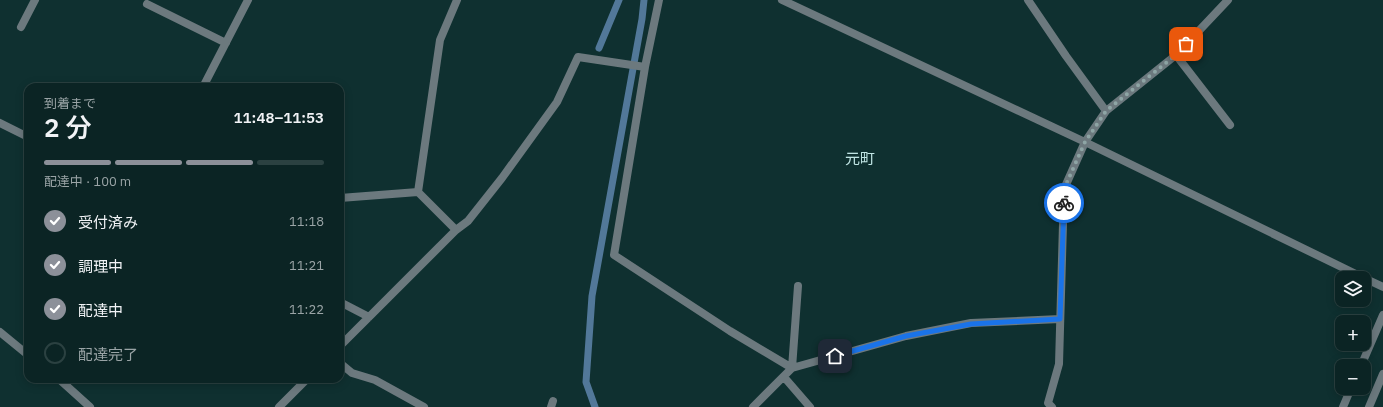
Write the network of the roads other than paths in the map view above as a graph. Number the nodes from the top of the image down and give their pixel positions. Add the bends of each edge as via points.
1 (35, 0) edge
2 (248, 0) edge
3 (457, 0) edge
4 (659, 0) edge
5 (782, 0) edge
6 (1028, 0) edge
7 (1228, 0) edge
8 (147, 4) dead end
9 (20, 27) dead end
10 (226, 43) junction
11 (1176, 55) junction
12 (645, 67) junction
13 (205, 83) edge
14 (1106, 111) junction
15 (0, 123) edge
16 (1230, 125) dead end
17 (24, 135) edge
18 (1085, 142) junction
19 (418, 192) junction
20 (344, 198) edge
21 (456, 230) junction
22 (1350, 271) edge
23 (1371, 281) edge
24 (798, 286) dead end
25 (1383, 287) edge
26 (344, 304) edge
27 (1383, 315) edge
28 (369, 317) junction
29 (1060, 319) junction
30 (0, 332) edge
31 (344, 342) edge
32 (24, 352) edge
33 (1364, 359) edge
34 (344, 366) edge
35 (792, 368) junction
36 (1383, 374) edge
37 (784, 377) junction
38 (63, 383) edge
39 (303, 383) edge
40 (1348, 395) edge
41 (90, 407) edge
42 (279, 407) edge
43 (424, 407) edge
44 (754, 407) edge
45 (810, 407) edge
46 (1052, 407) edge
47 (1343, 407) edge
48 (1369, 407) edge

1 - 9 street
2 - 10 street
3 - 19 street via 440,40
4 - 12 street
5 - 18 street
6 - 14 street
7 - 11 street
8 - 10 street
10 - 13 street
11 - 14 street
11 - 16 street
12 - 21 street via 578,57 557,102 473,215
12 - 35 street via 614,255
14 - 18 street
15 - 17 street
18 - 22 street
18 - 29 street via 1064,189
19 - 20 street
19 - 21 street
21 - 28 street
23 - 25 street
24 - 35 street
26 - 28 street
27 - 33 street
28 - 31 street
29 - 35 street via 971,324 906,336
29 - 46 street via 1059,364 1048,403
30 - 32 street
34 - 43 street via 352,373 375,380
35 - 37 street
36 - 48 street
37 - 44 street
37 - 45 street
38 - 41 street
39 - 42 street
40 - 47 street

